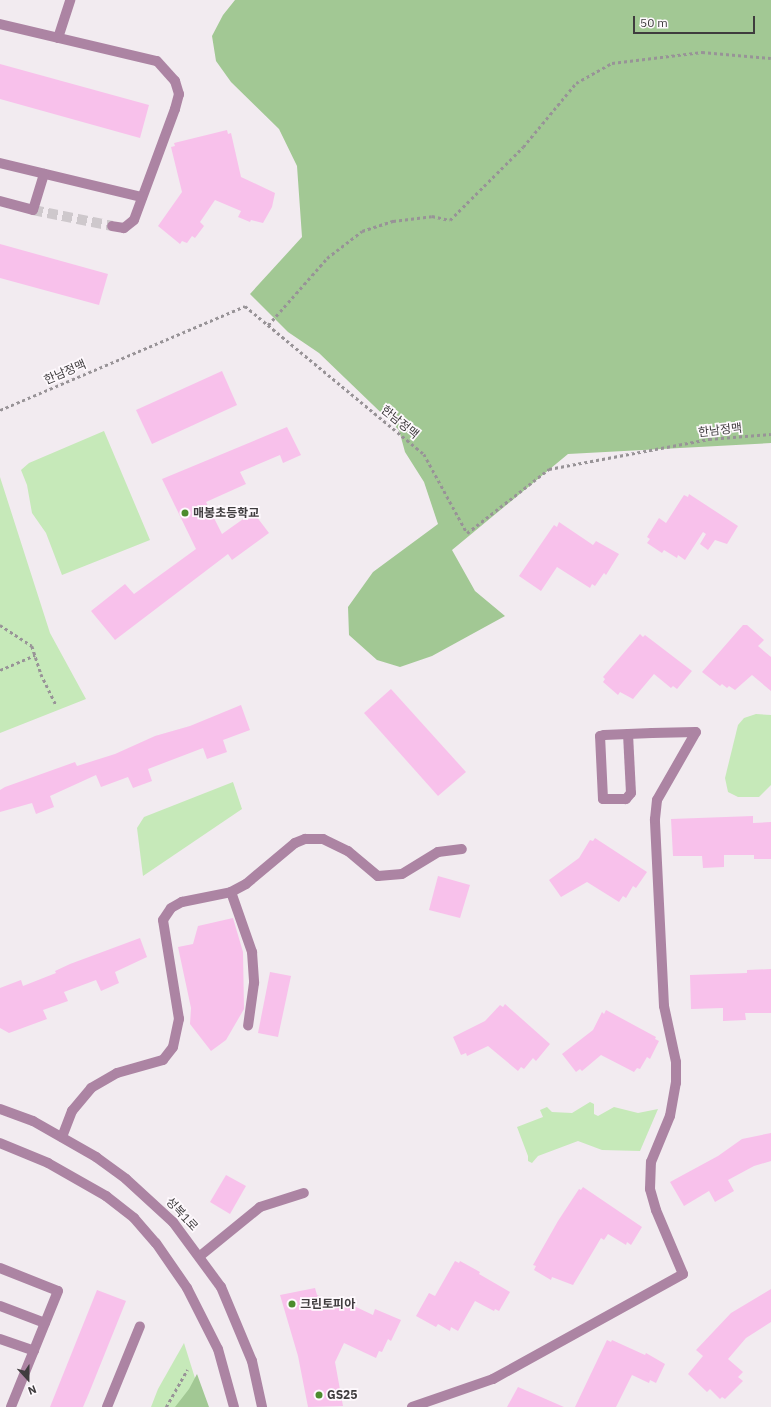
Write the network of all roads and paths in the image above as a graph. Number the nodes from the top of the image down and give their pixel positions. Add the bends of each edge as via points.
1 (70, 0) edge
2 (0, 24) edge
3 (58, 38) junction
4 (771, 58) edge
5 (0, 163) edge
6 (44, 174) junction
7 (142, 197) junction
8 (0, 201) edge
9 (112, 226) tunnel mouth
10 (268, 325) junction
11 (0, 410) edge
12 (771, 434) edge
13 (0, 625) edge
14 (35, 655) junction
15 (0, 670) edge
16 (56, 704) dead end
17 (628, 734) junction
18 (462, 849) dead end
19 (231, 892) junction
20 (248, 1026) dead end
21 (0, 1109) edge
22 (62, 1136) junction
23 (0, 1143) edge
24 (304, 1193) dead end
25 (200, 1256) junction
26 (0, 1268) edge
27 (0, 1306) edge
28 (45, 1323) junction
29 (140, 1326) dead end
30 (1, 1342) edge
31 (34, 1351) junction
32 (187, 1370) dead end
33 (11, 1407) edge
34 (107, 1407) edge
35 (166, 1407) edge
36 (234, 1407) edge
37 (262, 1407) edge
38 (412, 1407) edge

1 - 3 street
2 - 3 street
3 - 7 street via 157,62 176,80 179,94 175,109
4 - 10 path via 702,52 612,63 576,83 524,147 450,220 432,216 393,221 362,231 327,258
5 - 6 street
6 - 7 street
6 - 8 street via 33,210
7 - 9 street via 134,220 129,226
10 - 11 path, 한남정맥 via 245,306
10 - 12 path, 한남정맥 via 424,454 467,533 550,469 709,439
13 - 14 path via 32,646
14 - 15 path
14 - 16 path
17 - 17 street via 600,736 603,799 629,797
17 - 38 street via 696,732 657,800 655,819 664,1006 676,1062 676,1083 670,1116 651,1162 650,1190 683,1274 493,1379
18 - 19 street via 438,852 402,874 378,876 348,851 323,839 305,840 295,842 246,884
19 - 20 street via 241,914 252,952 254,983
19 - 22 street via 182,902 171,908 163,920 179,1019 173,1047 163,1060 117,1073 91,1088 72,1111
21 - 22 street, 성복1로 via 33,1121
22 - 25 street, 성복1로 via 126,1179 173,1222
23 - 36 street via 48,1163 106,1196 134,1218 156,1243 187,1288 218,1349
24 - 25 street via 260,1207
25 - 37 street, 성복1로 via 221,1287 240,1330 252,1361
26 - 28 street via 58,1291
27 - 28 street
28 - 31 street
29 - 34 street
30 - 31 street
31 - 33 street
32 - 35 path

